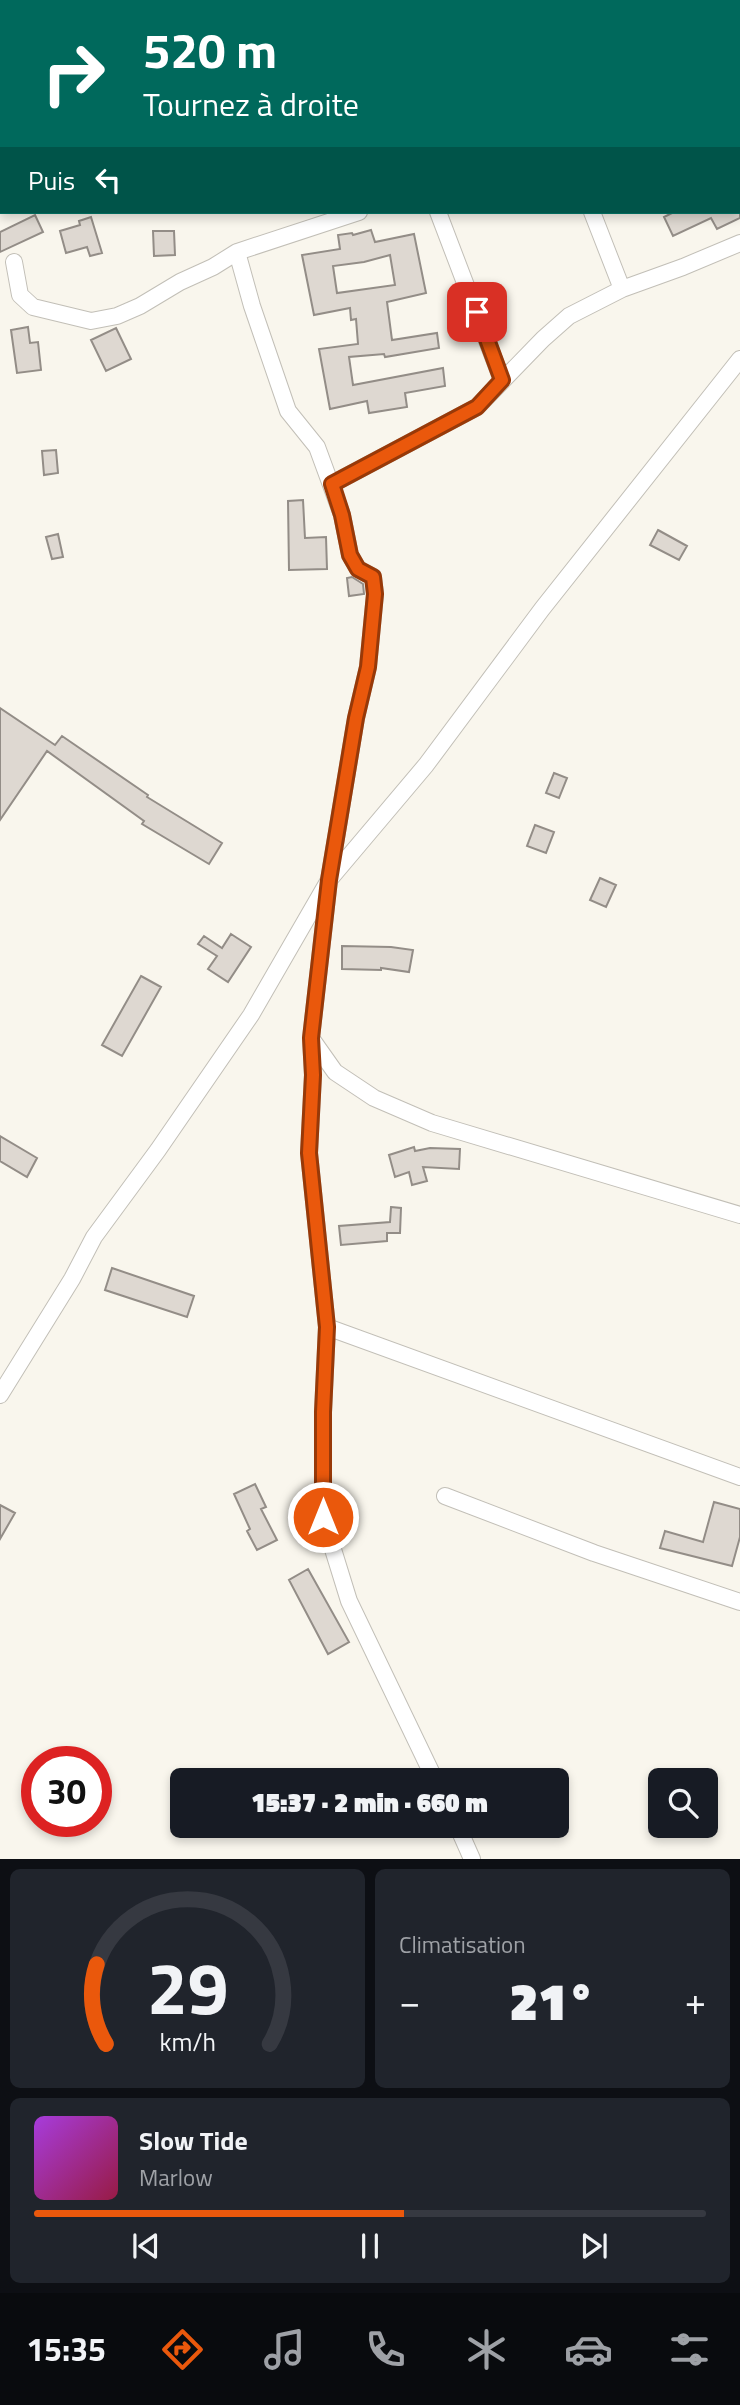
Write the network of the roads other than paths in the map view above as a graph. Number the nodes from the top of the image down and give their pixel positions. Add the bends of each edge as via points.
1 (353, 214) edge
2 (439, 214) edge
3 (593, 214) edge
4 (740, 243) edge
5 (237, 252) junction
6 (14, 262) dead end
7 (622, 289) junction
8 (740, 359) edge
9 (502, 380) junction
10 (332, 484) junction
11 (329, 880) junction
12 (311, 1038) junction
13 (335, 1072) junction
14 (313, 1075) junction
15 (740, 1215) edge
16 (327, 1327) junction
17 (0, 1395) edge
18 (740, 1477) edge
19 (445, 1496) dead end
20 (740, 1602) edge
21 (429, 1768) edge
22 (463, 1838) edge
23 (472, 1859) edge

1 - 5 street
2 - 9 street
3 - 7 street
4 - 7 street
5 - 6 street via 140,306 92,321 33,307 20,295
5 - 10 street via 288,411 317,447
7 - 9 street via 569,316
8 - 11 street via 542,608 426,765
9 - 10 street via 477,407
10 - 11 street via 350,555 358,569 373,577 375,594 368,667
11 - 12 street
11 - 17 street via 251,1015 93,1237
12 - 13 street
12 - 14 street
13 - 14 street
13 - 15 street via 374,1098 432,1123
14 - 16 street via 309,1153
16 - 18 street
16 - 21 street via 323,1517 348,1601
19 - 20 street
22 - 23 street

